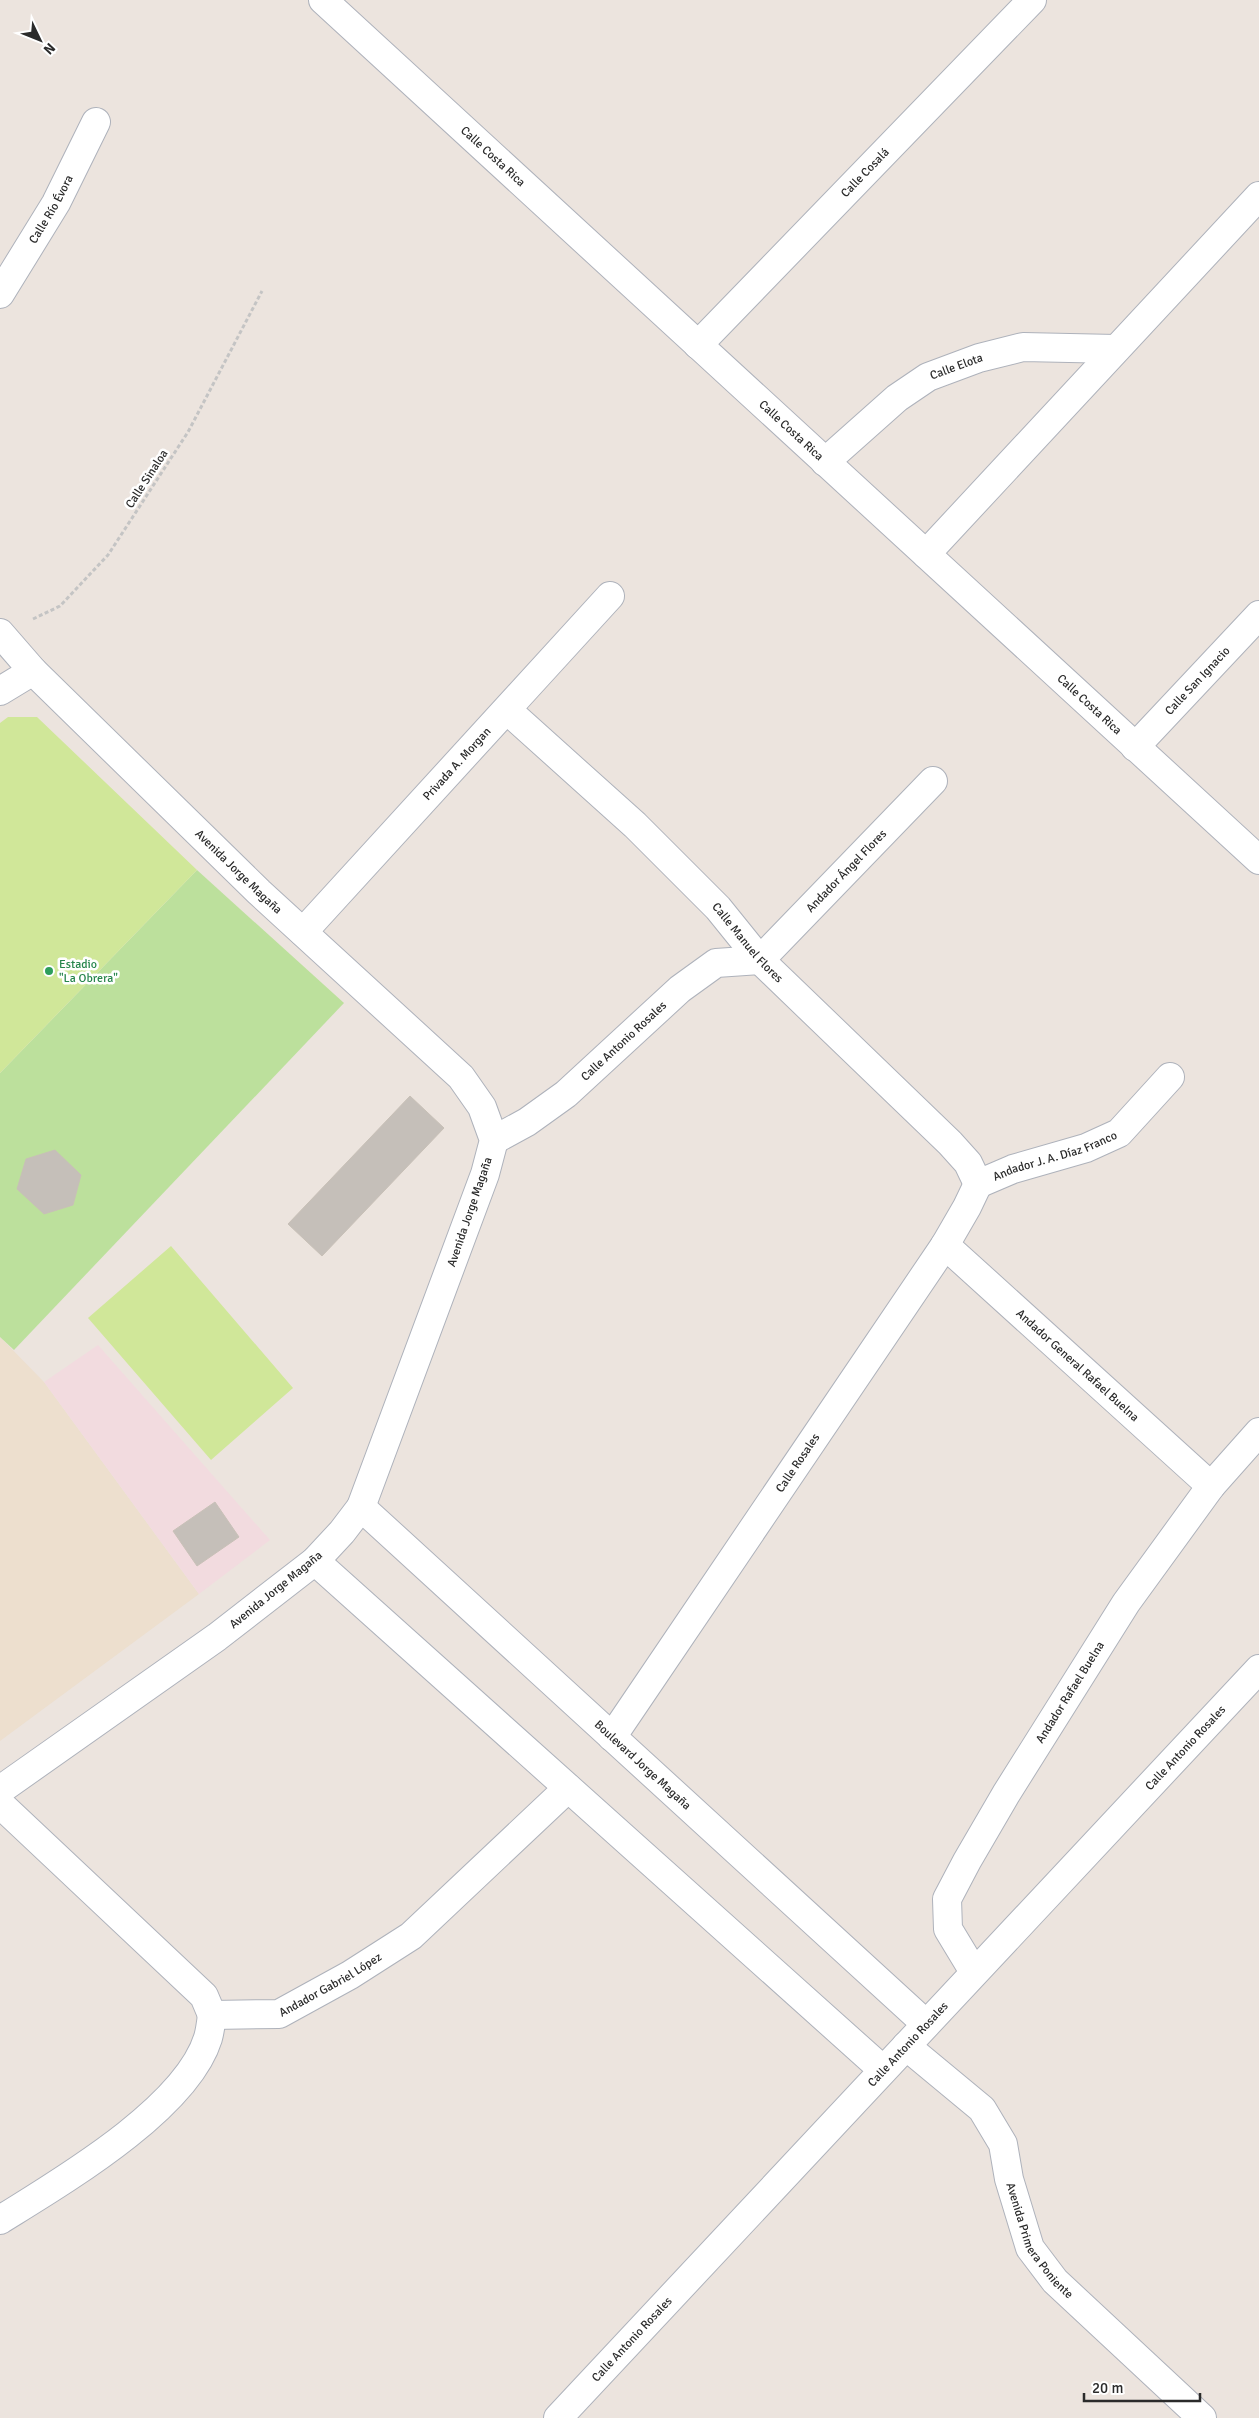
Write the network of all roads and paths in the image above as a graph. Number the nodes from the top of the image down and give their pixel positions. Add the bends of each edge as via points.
1 (323, 0) edge
2 (1032, 0) edge
3 (96, 122) dead end
4 (1259, 196) edge
5 (262, 291) dead end
6 (0, 294) edge
7 (698, 345) junction
8 (1116, 349) junction
9 (825, 462) junction
10 (926, 554) junction
11 (610, 596) dead end
12 (1259, 615) edge
13 (0, 633) edge
14 (33, 671) junction
15 (0, 691) edge
16 (507, 710) junction
17 (1135, 747) junction
18 (933, 781) dead end
19 (1259, 860) edge
20 (302, 932) junction
21 (760, 960) junction
22 (1170, 1077) dead end
23 (494, 1140) junction
24 (978, 1184) junction
25 (945, 1245) junction
26 (1259, 1432) edge
27 (1211, 1486) junction
28 (361, 1507) junction
29 (315, 1561) junction
30 (1259, 1669) edge
31 (612, 1737) junction
32 (568, 1788) junction
33 (0, 1790) edge
34 (0, 1804) edge
35 (974, 1972) junction
36 (212, 2015) junction
37 (926, 2024) junction
38 (906, 2046) junction
39 (883, 2070) junction
40 (0, 2220) edge
41 (558, 2418) edge
42 (1202, 2418) edge

1 - 7 street, Calle Costa Rica
2 - 7 street, Calle Cosalá
3 - 6 street, Calle Río Évora via 56,203
4 - 8 street
5 - 13 path, Calle Sinaloa via 188,432 108,555 60,606
7 - 9 street, Calle Costa Rica
8 - 9 street, Calle Elota via 1023,347 979,358 928,377 897,398
8 - 10 street
9 - 10 street, Calle Costa Rica
10 - 17 street, Calle Costa Rica
11 - 16 street, Privada A. Morgan
12 - 17 street, Calle San Ignacio
13 - 14 street, Avenida Jorge Magaña
14 - 15 street
14 - 20 street, Avenida Jorge Magaña
16 - 20 street, Privada A. Morgan
16 - 21 street, Calle Manuel Flores via 635,825 718,908
17 - 19 street, Calle Costa Rica
18 - 21 street, Andador Ángel Flores
20 - 23 street, Avenida Jorge Magaña via 461,1078 482,1107
21 - 23 street, Calle Antonio Rosales via 716,963 680,989 566,1094 527,1122
21 - 24 street, Calle Manuel Flores via 950,1143 968,1163
22 - 24 street, Andador J. A. Díaz Franco via 1119,1133 1086,1148 1013,1169
23 - 28 street, Avenida Jorge Magaña via 485,1174
24 - 25 street, Calle Rosales
25 - 27 street, Andador General Rafael Buelna
25 - 31 street, Calle Rosales
26 - 27 street, Andador Rafael Buelna
27 - 35 street, Andador Rafael Buelna via 1121,1612 1006,1794 947,1899 948,1929
28 - 29 street, Avenida Jorge Magaña
28 - 31 street, Boulevard Jorge Magaña
29 - 32 street
29 - 33 street, Avenida Jorge Magaña via 218,1637
30 - 35 street, Calle Antonio Rosales
31 - 37 street, Boulevard Jorge Magaña
32 - 36 street, Andador Gabriel López via 410,1936 350,1975 279,2014
32 - 39 street
34 - 36 street via 204,1996
35 - 37 street, Calle Antonio Rosales
36 - 40 street via 208,2038 173,2093 104,2154
37 - 38 street, Calle Antonio Rosales
38 - 39 street, Calle Antonio Rosales
38 - 42 street, Avenida Primera Poniente via 982,2109 1003,2144 1030,2248 1055,2281
39 - 41 street, Calle Antonio Rosales

